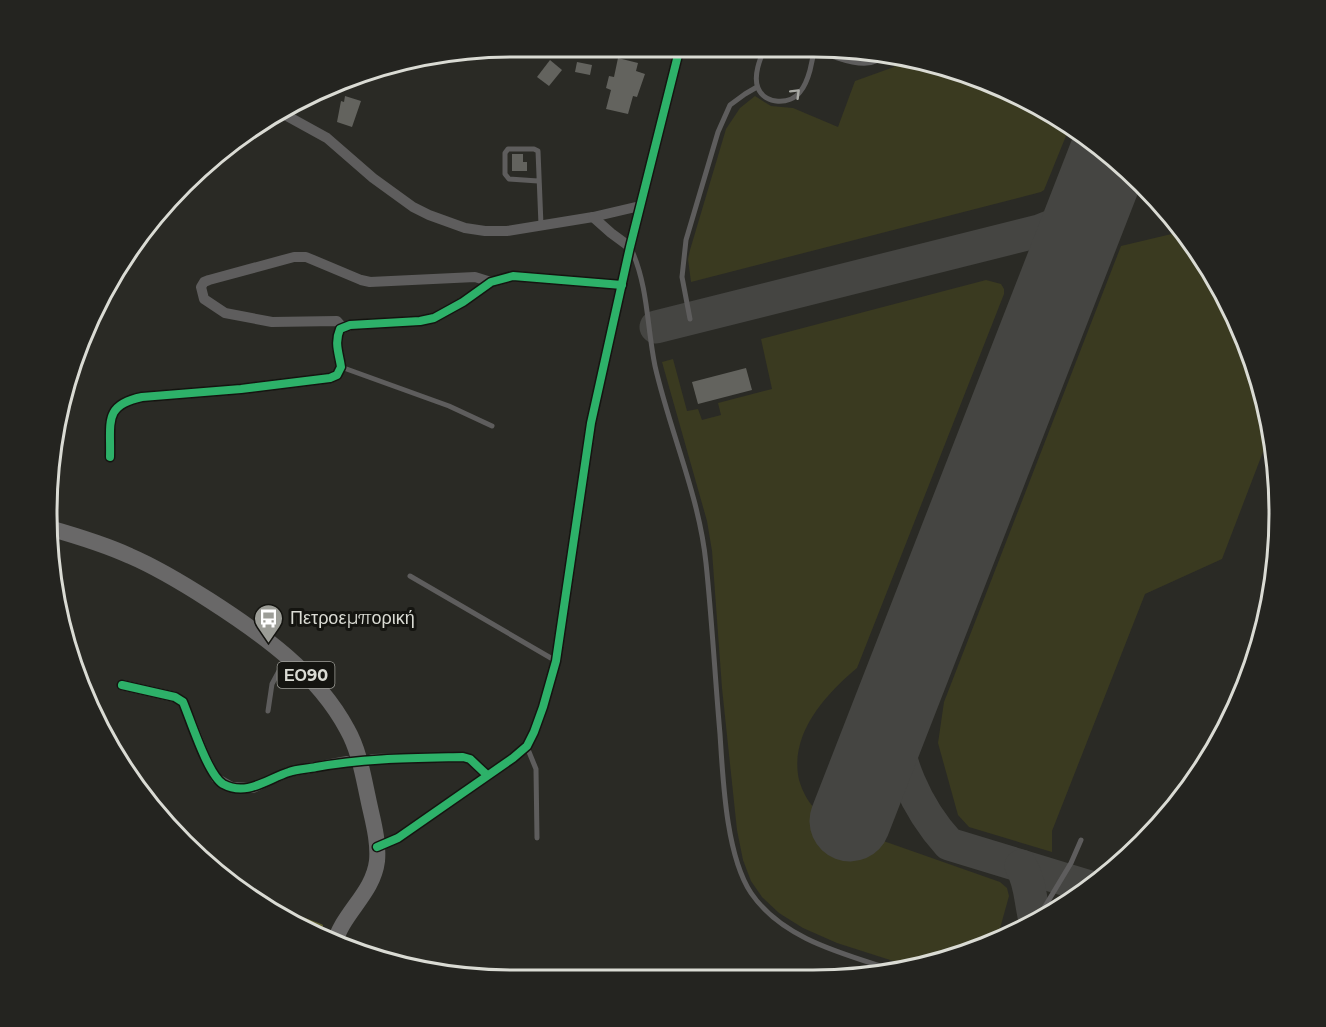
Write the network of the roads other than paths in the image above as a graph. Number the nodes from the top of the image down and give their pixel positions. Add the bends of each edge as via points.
1 (677, 57) edge
2 (762, 57) edge
3 (812, 57) edge
4 (838, 58) edge
5 (875, 62) edge
6 (757, 87) junction
7 (290, 116) edge
8 (538, 181) junction
9 (640, 206) junction
10 (593, 217) junction
11 (541, 225) junction
12 (630, 247) junction
13 (491, 282) junction
14 (622, 285) junction
15 (690, 319) dead end
16 (343, 328) junction
17 (341, 368) junction
18 (492, 426) dead end
19 (110, 457) dead end
20 (58, 531) edge
21 (410, 576) dead end
22 (287, 657) junction
23 (556, 661) junction
24 (122, 685) dead end
25 (268, 711) dead end
26 (527, 746) junction
27 (372, 759) dead end
28 (347, 761) dead end
29 (487, 775) junction
30 (537, 838) dead end
31 (1081, 840) dead end
32 (377, 847) junction
33 (1045, 907) edge
34 (338, 935) edge
35 (878, 965) edge

1 - 9 street
2 - 6 lane
6 -> 3 lane via 775,102 789,100 800,93
4 - 5 lane
6 - 15 lane via 730,105 718,132 686,240 682,277
7 - 11 street via 327,138 373,178 429,215 485,231
8 - 8 lane via 509,179 505,174 508,149 538,151
8 - 11 lane
9 - 10 street
9 - 12 street
10 - 11 street
10 - 12 street
12 - 14 street
12 - 35 lane via 642,281 656,366 706,560 726,804 739,869 759,904 794,932
13 - 14 street via 513,276
13 - 16 street via 434,318 364,322
13 - 16 street via 475,277 370,282 306,257 294,257 209,280 201,287 204,299 225,313 272,322 337,321
14 - 23 street via 591,423
16 - 17 street via 336,338
17 - 18 lane via 449,406
17 - 19 street via 330,378 128,400 113,412
20 - 22 main road, ΕΟ90 via 157,569 236,618
21 - 23 lane
22 - 25 lane via 273,684
22 - 32 main road, ΕΟ90 via 322,691 349,732
23 - 26 street
24 - 28 street via 183,702 216,778 231,787 253,788 288,772
26 - 29 street
26 - 30 lane via 536,769
27 - 29 street via 463,757
29 - 32 street via 398,838
31 - 33 lane
32 - 34 main road, ΕΟ90 via 372,881

